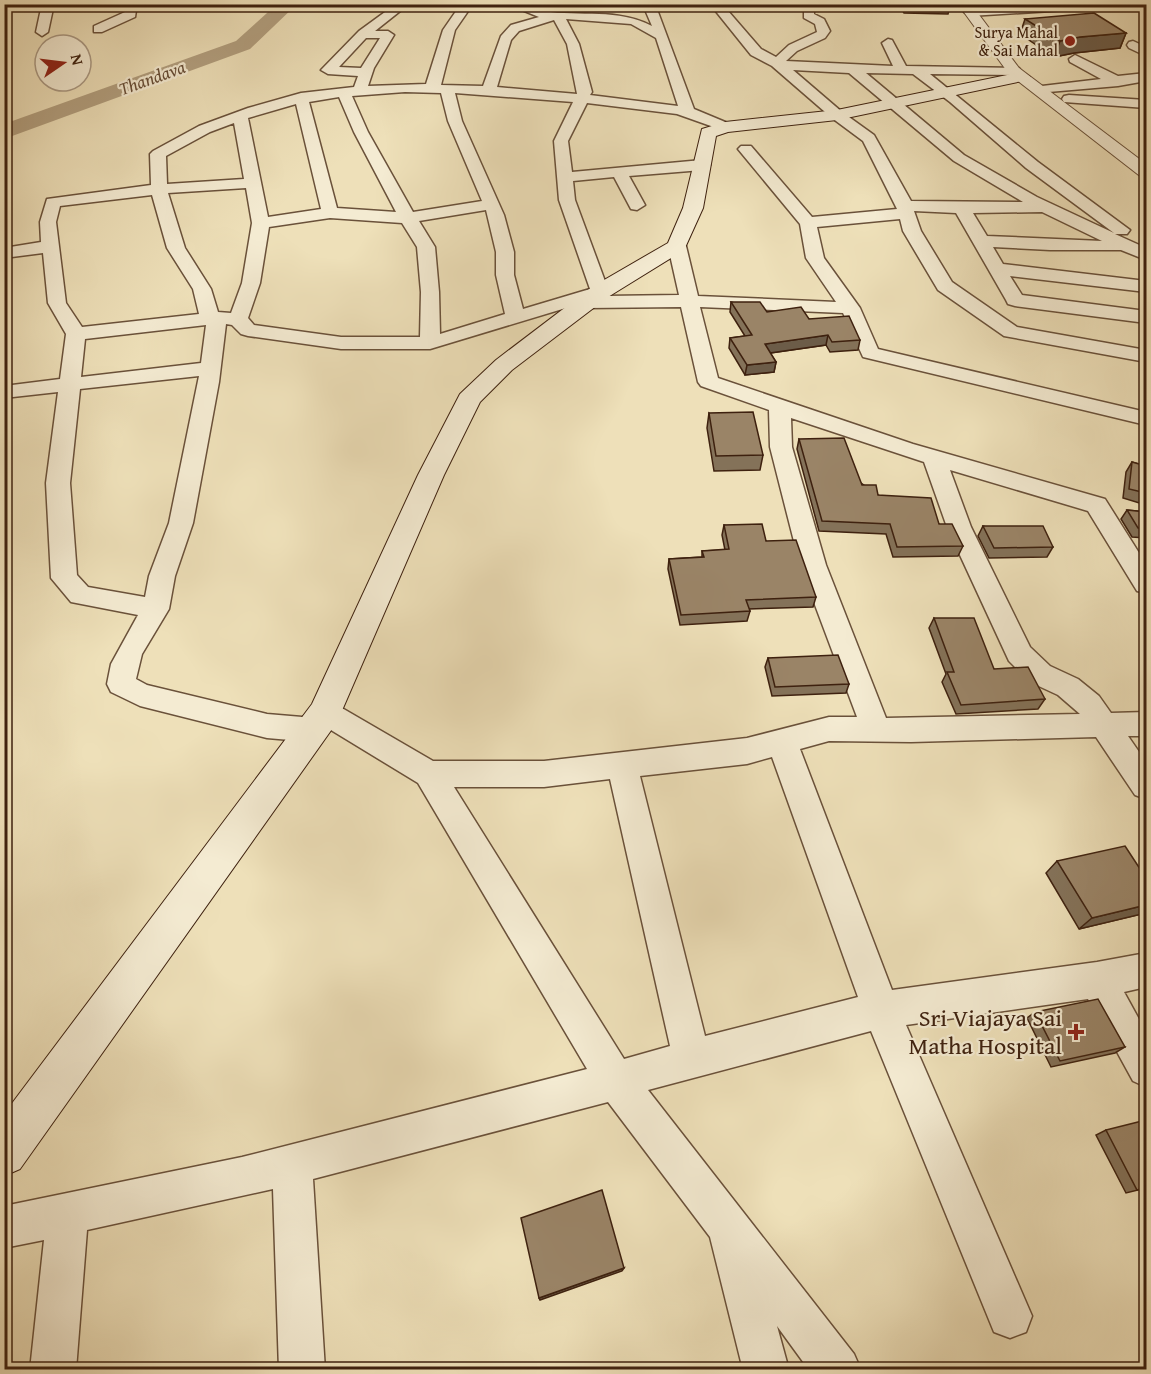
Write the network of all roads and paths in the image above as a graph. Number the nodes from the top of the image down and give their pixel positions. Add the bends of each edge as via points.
1 (48, 4) edge
2 (404, 4) edge
3 (468, 4) edge
4 (512, 4) edge
5 (654, 4) edge
6 (715, 4) edge
7 (802, 4) edge
8 (1117, 4) edge
9 (967, 8) edge
10 (131, 9) edge
11 (601, 11) edge
12 (558, 16) junction
13 (98, 29) dead end
14 (42, 32) dead end
15 (363, 34) junction
16 (662, 36) junction
17 (888, 43) dead end
18 (1134, 45) dead end
19 (1146, 52) edge
20 (1076, 59) edge
21 (778, 64) junction
22 (854, 69) junction
23 (910, 70) junction
24 (366, 72) junction
25 (1146, 77) edge
26 (1115, 81) junction
27 (1032, 84) junction
28 (439, 88) junction
29 (360, 89) junction
30 (489, 89) junction
31 (343, 92) junction
32 (945, 92) junction
33 (301, 98) junction
34 (582, 98) junction
35 (892, 102) junction
36 (1144, 102) edge
37 (687, 111) junction
38 (240, 115) junction
39 (837, 115) junction
40 (1146, 118) edge
41 (725, 127) junction
42 (746, 149) dead end
43 (702, 165) junction
44 (619, 172) junction
45 (1146, 172) edge
46 (565, 177) junction
47 (253, 183) junction
48 (159, 189) junction
49 (492, 204) junction
50 (637, 205) dead end
51 (1088, 206) junction
52 (1044, 207) junction
53 (962, 208) junction
54 (905, 209) junction
55 (330, 213) junction
56 (408, 218) junction
57 (261, 223) junction
58 (808, 223) junction
59 (980, 241) junction
60 (51, 246) junction
61 (677, 246) junction
62 (1126, 246) junction
63 (4, 253) edge
64 (1146, 253) edge
65 (997, 269) junction
66 (1146, 286) edge
67 (593, 297) junction
68 (688, 301) junction
69 (850, 308) junction
70 (1146, 316) edge
71 (222, 318) junction
72 (515, 318) junction
73 (76, 334) junction
74 (430, 343) junction
75 (1146, 356) edge
76 (211, 368) junction
77 (70, 385) junction
78 (4, 392) edge
79 (780, 407) junction
80 (1146, 418) edge
81 (934, 457) junction
82 (1097, 505) junction
83 (1127, 510) edge
84 (1144, 578) edge
85 (156, 609) junction
86 (319, 721) junction
87 (1103, 724) junction
88 (1146, 724) edge
89 (876, 730) junction
90 (782, 742) junction
91 (622, 765) junction
92 (429, 774) junction
93 (1146, 786) edge
94 (1146, 970) edge
95 (1097, 980) junction
96 (881, 1010) junction
97 (692, 1058) junction
98 (1146, 1068) edge
99 (616, 1081) junction
100 (4, 1153) edge
101 (292, 1164) junction
102 (67, 1214) junction
103 (727, 1224) junction
104 (4, 1227) edge
105 (1010, 1316) dead end
106 (53, 1370) edge
107 (302, 1370) edge
108 (766, 1370) edge
109 (838, 1370) edge

1 - 14 street
2 - 15 street
3 - 28 street via 448,28 435,83
4 - 12 street
5 - 16 street via 652,12
6 - 21 street via 756,51
7 - 21 street via 824,31 793,48
8 - 9 street
9 - 27 main road
10 - 13 street
11 - 12 street
11 - 16 street
12 - 30 street via 515,28 505,39
12 - 34 street via 573,44 585,92
15 - 24 street via 388,35
15 - 24 street via 328,69
16 - 37 street
17 - 23 street
18 - 19 street
20 - 26 street
21 - 22 street
21 - 39 street
22 - 23 street
22 - 35 street
23 - 27 street
23 - 32 street
24 - 29 street
25 - 26 street
26 - 27 street
26 - 36 street
27 - 32 main road
27 - 36 street
27 - 45 main road
28 - 29 street
28 - 30 street
28 - 49 street
29 - 31 street
30 - 34 street
31 - 33 street
31 - 56 street
32 - 35 main road
32 - 51 street
33 - 38 street
33 - 55 street
34 - 37 street
34 - 46 street via 561,141
35 - 39 main road
35 - 52 street via 959,158
36 - 40 street
37 - 41 street
38 - 47 street
38 - 48 street via 189,135 158,154
39 - 41 main road
39 - 54 street via 869,138
41 - 43 main road via 708,133
42 - 58 street
43 - 44 street
43 - 61 main road via 693,208
44 - 46 street
44 - 50 street
46 - 67 street via 567,200
47 - 48 street
47 - 57 street
48 - 60 street via 53,202 48,222
48 - 71 street via 176,248
49 - 56 street
49 - 72 street via 505,252 505,275
51 - 52 street
51 - 64 street
52 - 53 street
52 - 62 street
53 - 54 street
53 - 59 street
54 - 58 street
54 - 75 street via 912,231 945,286 1011,332
55 - 56 street
55 - 57 street
56 - 74 street via 426,247
57 - 71 street via 250,284
58 - 69 street via 815,258
59 - 62 street
59 - 65 street
60 - 63 street
60 - 73 street via 57,303
61 - 67 main road
61 - 68 street
62 - 64 street
65 - 66 street
65 - 70 street via 1015,300
67 - 68 street
67 - 72 street
67 - 86 main road via 504,365 470,399 431,475
68 - 69 street
68 - 79 street via 708,382
69 - 80 street via 870,353
71 - 73 street
71 - 74 street via 248,330 341,343
71 - 76 street
72 - 74 street
73 - 77 street
76 - 77 street
76 - 85 street via 181,523 162,576
77 - 78 street
77 - 85 street via 58,483 64,578 80,595
79 - 81 street
79 - 89 street via 781,447 813,565
81 - 82 street
81 - 87 street via 959,527 1019,654 1040,674 1068,687 1089,704
82 - 83 street
82 - 84 street
85 - 86 street via 128,653 121,684 140,695 267,726
86 - 92 street
86 - 100 main road
87 - 88 street
87 - 89 street
87 - 93 street
89 - 90 street via 829,729
90 - 91 street via 747,751
90 - 96 street
91 - 92 street via 544,774
91 - 97 street
92 - 99 street
94 - 95 street
95 - 96 street
95 - 98 street
96 - 97 street
96 - 105 street
97 - 99 street
99 - 101 street
99 - 103 street
101 - 102 street
101 - 107 street
102 - 104 street
102 - 106 street
103 - 108 street
103 - 109 street

